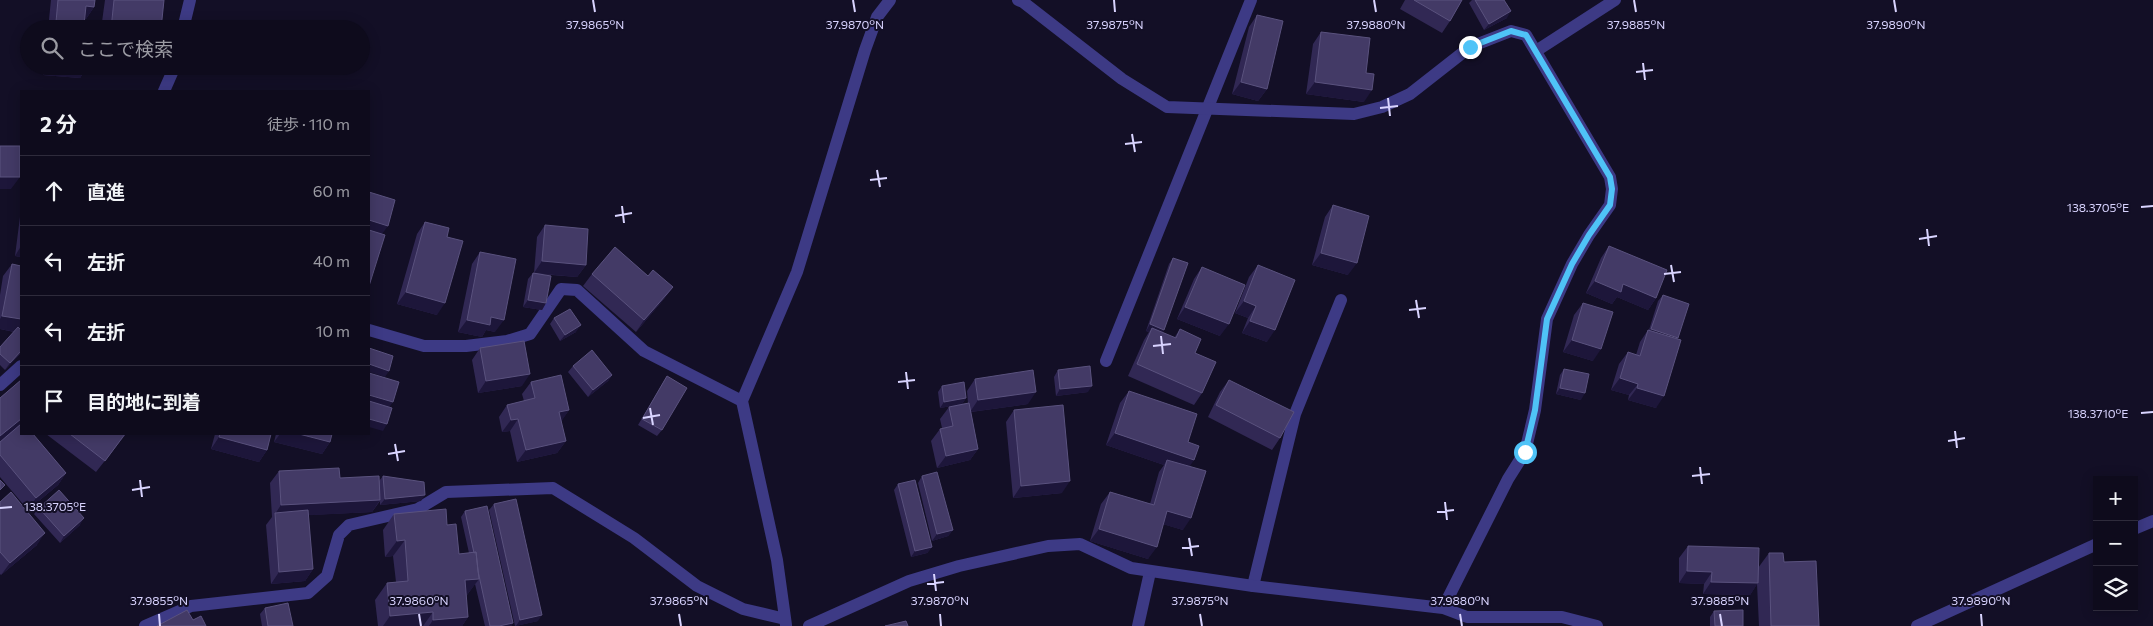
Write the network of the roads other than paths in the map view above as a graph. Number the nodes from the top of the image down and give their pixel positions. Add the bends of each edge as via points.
1 (190, 0) edge
2 (890, 0) edge
3 (1018, 0) edge
4 (1251, 0) edge
5 (1615, 0) edge
6 (185, 20) edge
7 (1536, 51) junction
8 (171, 75) edge
9 (164, 90) edge
10 (1206, 108) junction
11 (1341, 300) dead end
12 (370, 330) edge
13 (1106, 361) dead end
14 (20, 367) edge
15 (0, 385) edge
16 (742, 401) junction
17 (2153, 521) edge
18 (2138, 527) edge
19 (2093, 546) edge
20 (1150, 572) junction
21 (1253, 586) junction
22 (1443, 608) junction
23 (1470, 621) edge
24 (786, 622) edge
25 (145, 626) edge
26 (809, 626) edge
27 (1138, 626) edge
28 (1597, 626) edge
29 (1918, 626) edge

1 - 6 street
2 - 16 street via 877,17 797,272
3 - 10 street via 1122,79 1167,107
4 - 10 street
5 - 7 street
7 - 10 street via 1526,35 1511,31 1470,47 1410,94 1382,107 1354,114
7 - 22 street via 1610,177 1610,205 1576,256 1547,319 1535,410 1525,452
8 - 9 street
10 - 13 street
11 - 21 street via 1291,412
12 - 16 street via 424,346 507,342 530,334 561,289 576,290 644,350
14 - 15 street
16 - 24 street via 777,560
17 - 18 street
19 - 29 street
20 - 21 street
20 - 26 street via 1131,568 1080,544 1048,546 909,581
20 - 27 street
21 - 22 street
22 - 23 street
23 - 28 street via 1562,618
24 - 25 street via 743,609 697,586 634,538 553,488 446,492 418,509 349,525 339,535 327,576 308,593 191,606

